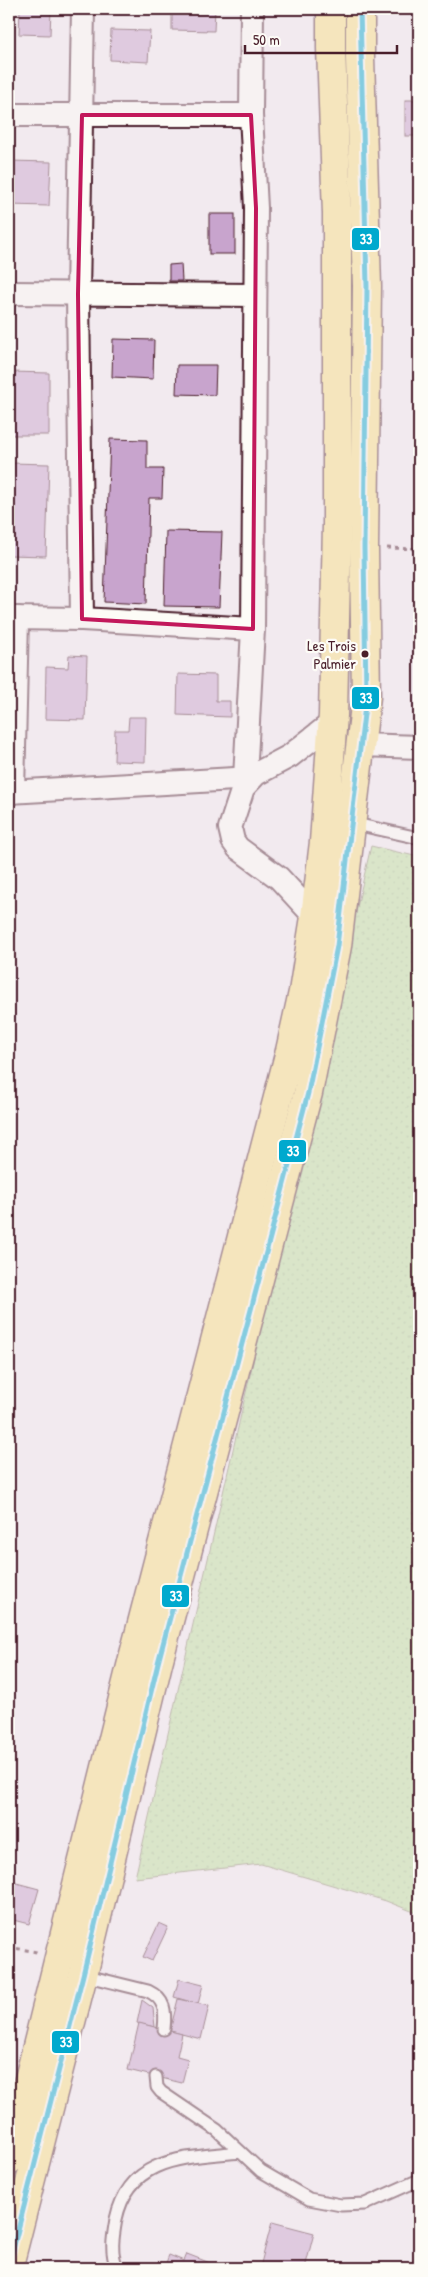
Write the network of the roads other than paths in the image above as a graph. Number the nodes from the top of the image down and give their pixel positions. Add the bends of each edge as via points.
1 (84, 9) edge
2 (252, 9) edge
3 (331, 9) edge
4 (360, 9) edge
5 (9, 115) edge
6 (252, 115) junction
7 (82, 116) junction
8 (9, 293) edge
9 (78, 294) junction
10 (255, 295) junction
11 (13, 618) edge
12 (82, 619) junction
13 (253, 629) junction
14 (333, 722) junction
15 (361, 745) junction
16 (419, 747) edge
17 (249, 778) junction
18 (11, 792) edge
19 (351, 823) junction
20 (419, 838) edge
21 (315, 917) junction
22 (83, 1975) junction
23 (164, 2029) dead end
24 (156, 2077) dead end
25 (240, 2152) junction
26 (9, 2160) edge
27 (419, 2180) edge
28 (9, 2265) edge
29 (117, 2268) edge

1 - 7 street
2 - 6 street
3 - 14 main road via 337,214
4 - 15 main road via 367,286 366,697
5 - 7 street
6 - 7 street
6 - 10 street
7 - 9 street
8 - 9 street
9 - 10 street
9 - 12 street
10 - 13 street
11 - 12 street
11 - 18 street
12 - 13 street
13 - 17 street
14 - 17 street via 290,756
14 - 21 main road
15 - 16 street
15 - 19 main road
17 - 18 street
17 - 21 street via 239,796 230,828 233,841 279,878
19 - 20 lane
19 - 22 main road via 337,946 308,1093 158,1664
21 - 26 main road via 304,992 290,1051 133,1658
22 - 23 lane via 156,1995 165,2011
22 - 28 main road
24 - 25 lane via 161,2092 217,2130
25 - 27 lane via 261,2171 290,2189 309,2199 327,2203 365,2204
25 - 29 lane via 179,2159 141,2174 117,2214 112,2250

